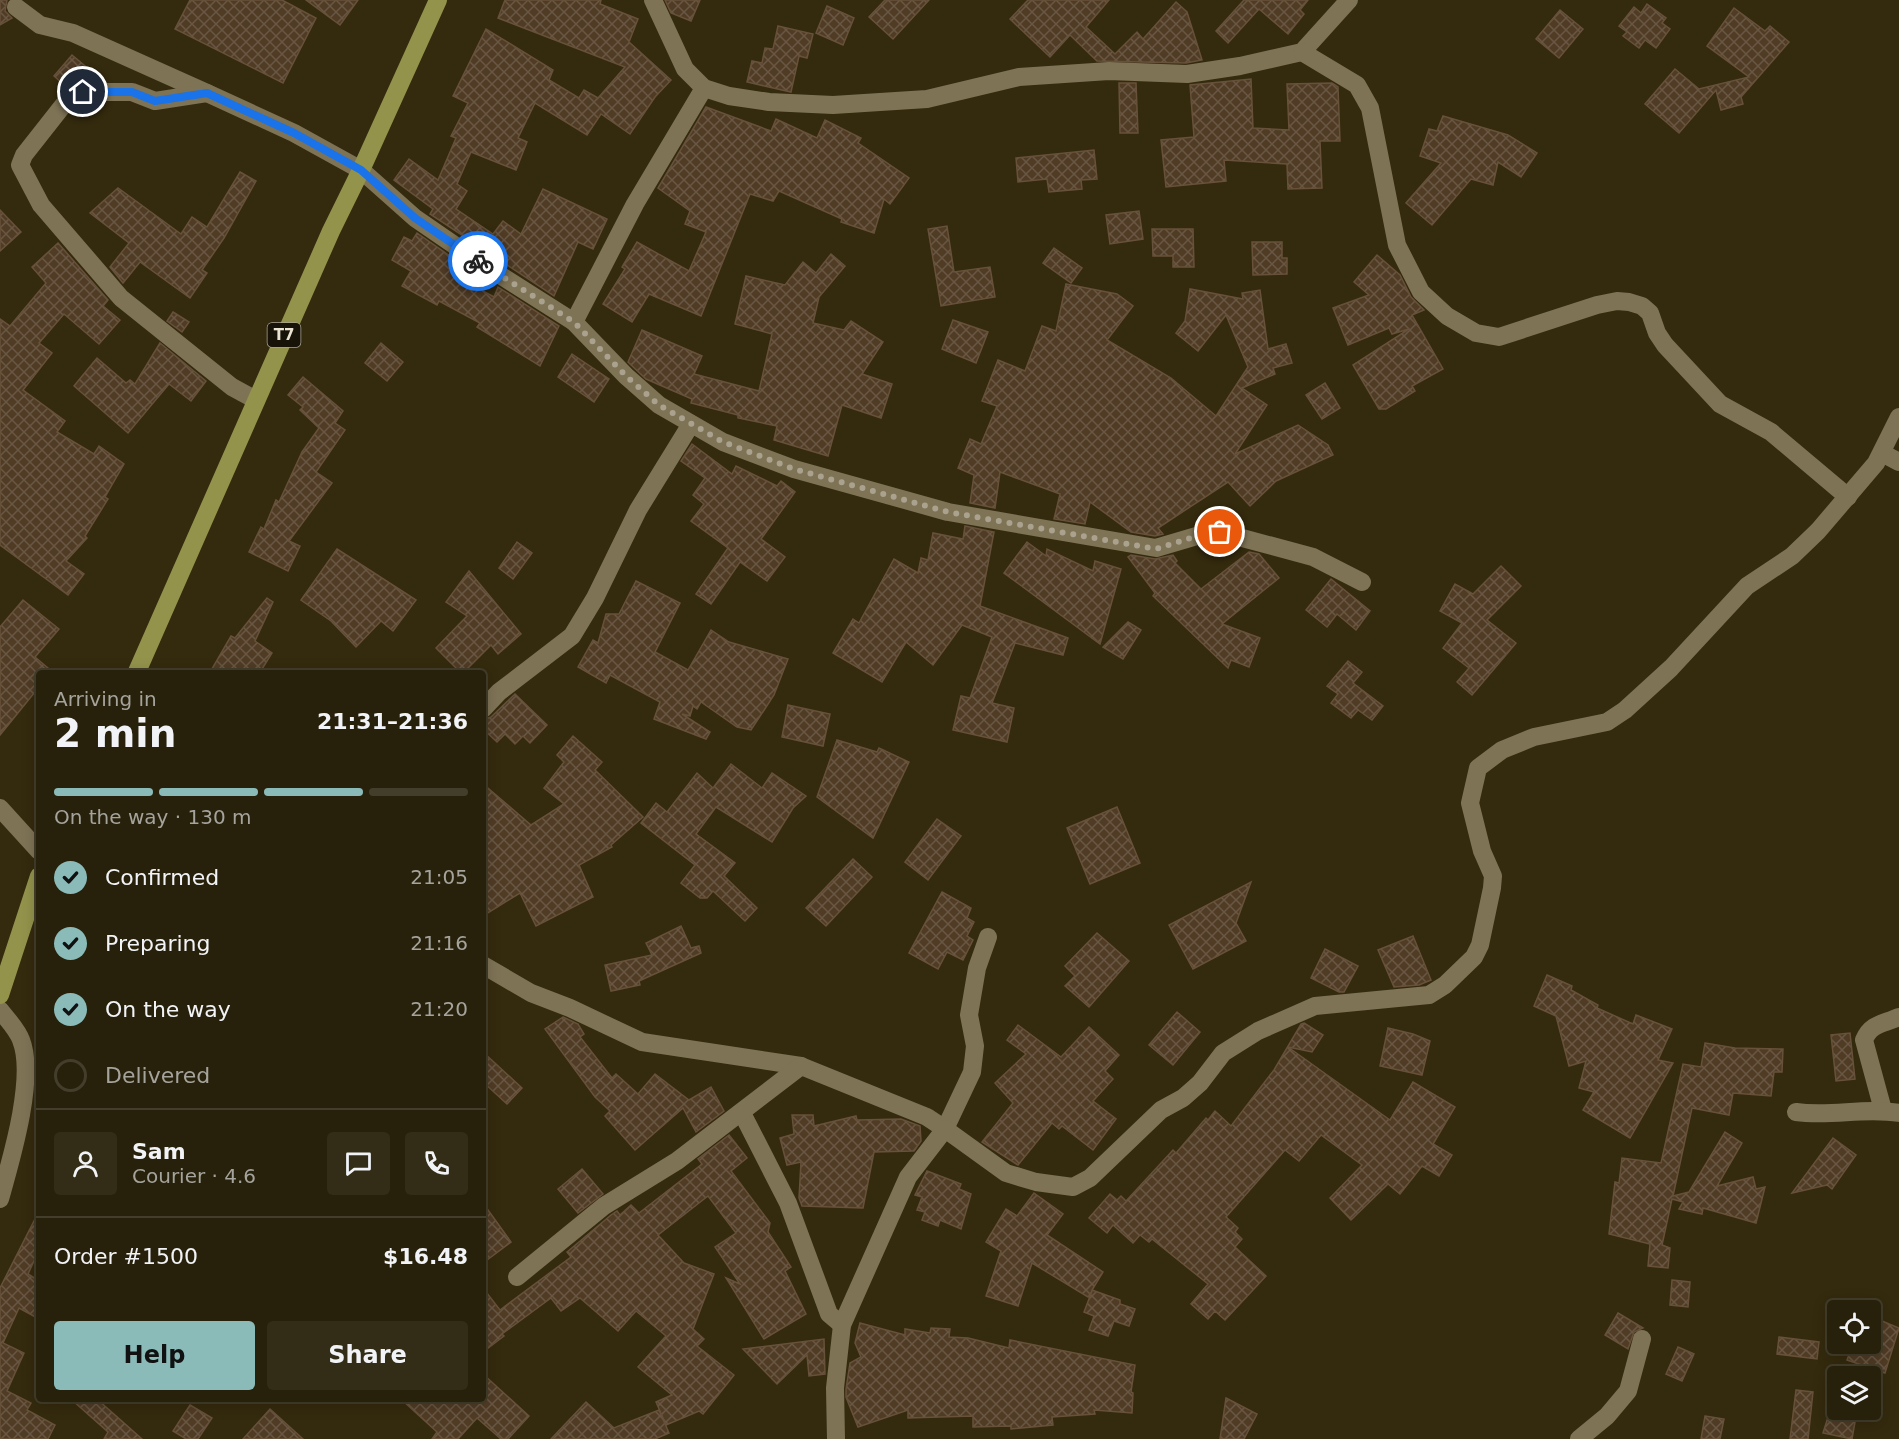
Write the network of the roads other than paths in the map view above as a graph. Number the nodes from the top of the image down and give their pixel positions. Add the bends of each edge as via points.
1 (438, 0) edge
2 (652, 0) edge
3 (1349, 0) edge
4 (16, 7) dead end
5 (1302, 52) junction
6 (704, 88) junction
7 (207, 93) junction
8 (361, 170) junction
9 (574, 322) junction
10 (255, 400) junction
11 (1899, 417) edge
12 (691, 424) junction
13 (1882, 453) junction
14 (1899, 462) edge
15 (1848, 497) junction
16 (1362, 582) dead end
17 (138, 670) edge
18 (486, 706) edge
19 (0, 808) edge
20 (36, 848) edge
21 (36, 885) edge
22 (988, 937) dead end
23 (486, 967) edge
24 (0, 995) edge
25 (0, 1010) edge
26 (1899, 1017) edge
27 (801, 1066) junction
28 (1796, 1112) dead end
29 (1891, 1112) edge
30 (742, 1113) junction
31 (945, 1129) junction
32 (0, 1198) edge
33 (517, 1277) dead end
34 (842, 1325) junction
35 (1642, 1340) dead end
36 (836, 1439) edge
37 (1579, 1439) edge

1 - 8 highway, T7
2 - 6 street via 685,69
3 - 5 street
4 - 7 street via 40,25 73,33
5 - 6 street via 1187,74 1109,71 1019,76 927,99 884,102 769,102
5 - 15 street via 1357,85 1362,93 1370,108 1397,245 1421,292 1447,316 1476,333 1499,337 1597,305 1623,301 1642,306 1650,313 1665,345 1720,404 1771,432
6 - 9 street via 635,204
7 - 8 street via 294,133
7 - 10 street via 155,101 132,92 72,94 20,165 40,205 121,298 232,387
8 - 9 street via 415,218
8 - 10 highway, T7
9 - 12 street via 659,405
10 - 17 highway, T7
11 - 13 street
12 - 16 street via 723,442 794,469 948,512 1156,549 1220,532 1313,557
12 - 18 street via 638,510 572,636 498,692
13 - 14 street
13 - 15 street
15 - 31 street via 1792,556 1747,586 1671,668 1625,710 1607,722 1534,737 1502,750 1478,768 1470,803 1493,876 1492,888 1474,957 1445,985 1429,995 1315,1006 1258,1031 1223,1053 1200,1083 1161,1110 1090,1178 1073,1187 1006,1173
19 - 20 street
21 - 24 highway
22 - 31 street via 977,968 969,1015 975,1046 972,1072
23 - 27 street via 531,993 642,1042
25 - 32 street via 21,1037 25,1053 20,1127
26 - 29 street via 1873,1025 1864,1040
27 - 30 street
27 - 31 street via 927,1117
28 - 29 street
30 - 33 street via 677,1161 615,1198
30 - 34 street via 788,1203 829,1314
31 - 34 street via 908,1177
34 - 36 street via 835,1388
35 - 37 street via 1628,1391 1607,1416

